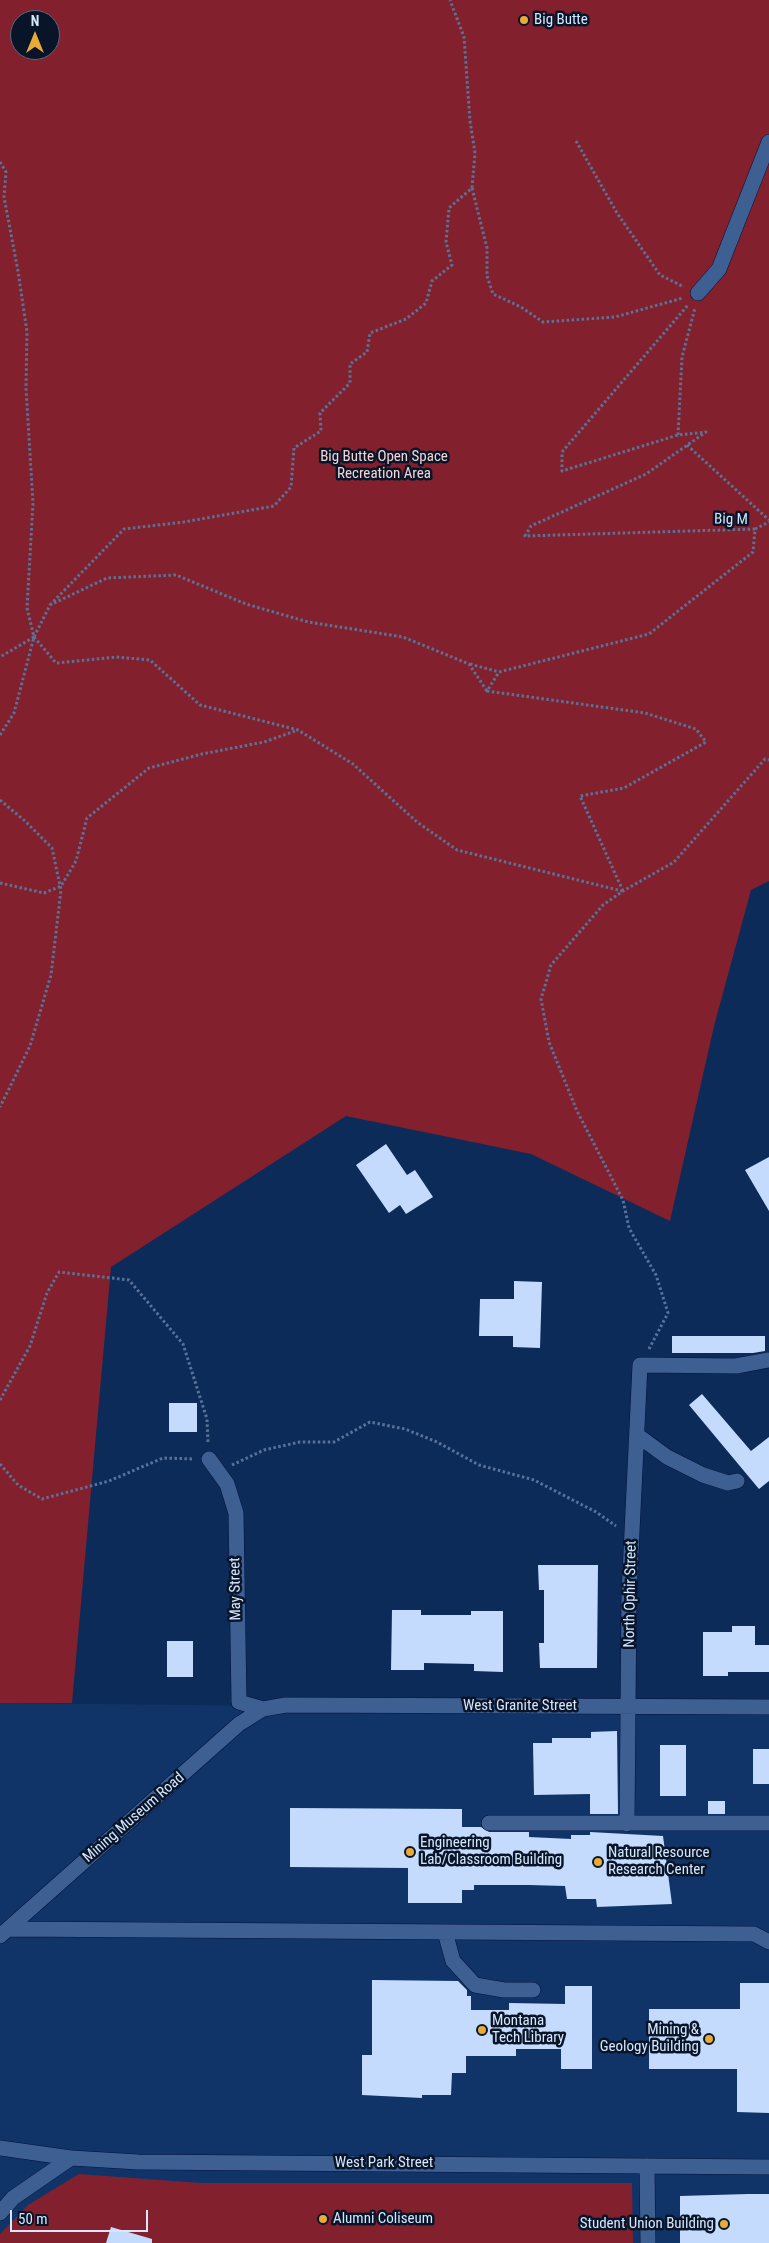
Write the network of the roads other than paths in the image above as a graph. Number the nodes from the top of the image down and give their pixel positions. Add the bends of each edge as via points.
1 (769, 142) edge
2 (698, 293) road end
3 (769, 1360) edge
4 (637, 1435) junction
5 (209, 1459) road end
6 (737, 1482) dead end
7 (629, 1706) junction
8 (769, 1707) edge
9 (267, 1708) junction
10 (490, 1823) dead end
11 (769, 1823) edge
12 (627, 1824) junction
13 (4, 1932) edge
14 (445, 1932) junction
15 (769, 1942) edge
16 (533, 1990) dead end
17 (0, 2148) edge
18 (71, 2158) junction
19 (647, 2166) junction
20 (769, 2167) edge
21 (0, 2213) edge
22 (648, 2243) edge

1 - 2 street via 719,269
3 - 4 street, North Ophir Street via 736,1366 640,1364
4 - 6 street via 667,1457 702,1475 728,1483
4 - 7 street, North Ophir Street
5 - 9 street, May Street via 227,1484 236,1513 239,1702
7 - 8 street, West Granite Street
7 - 9 street, West Granite Street
7 - 12 street, North Ophir Street
9 - 13 street, Mining Museum Road via 239,1724
10 - 12 street
11 - 12 street
13 - 14 street
14 - 15 street via 754,1934
14 - 16 street via 453,1961 475,1985
17 - 18 street, West Park Street
18 - 19 street, West Park Street via 138,2162
18 - 21 street via 14,2198
19 - 20 street, West Park Street
19 - 22 street

